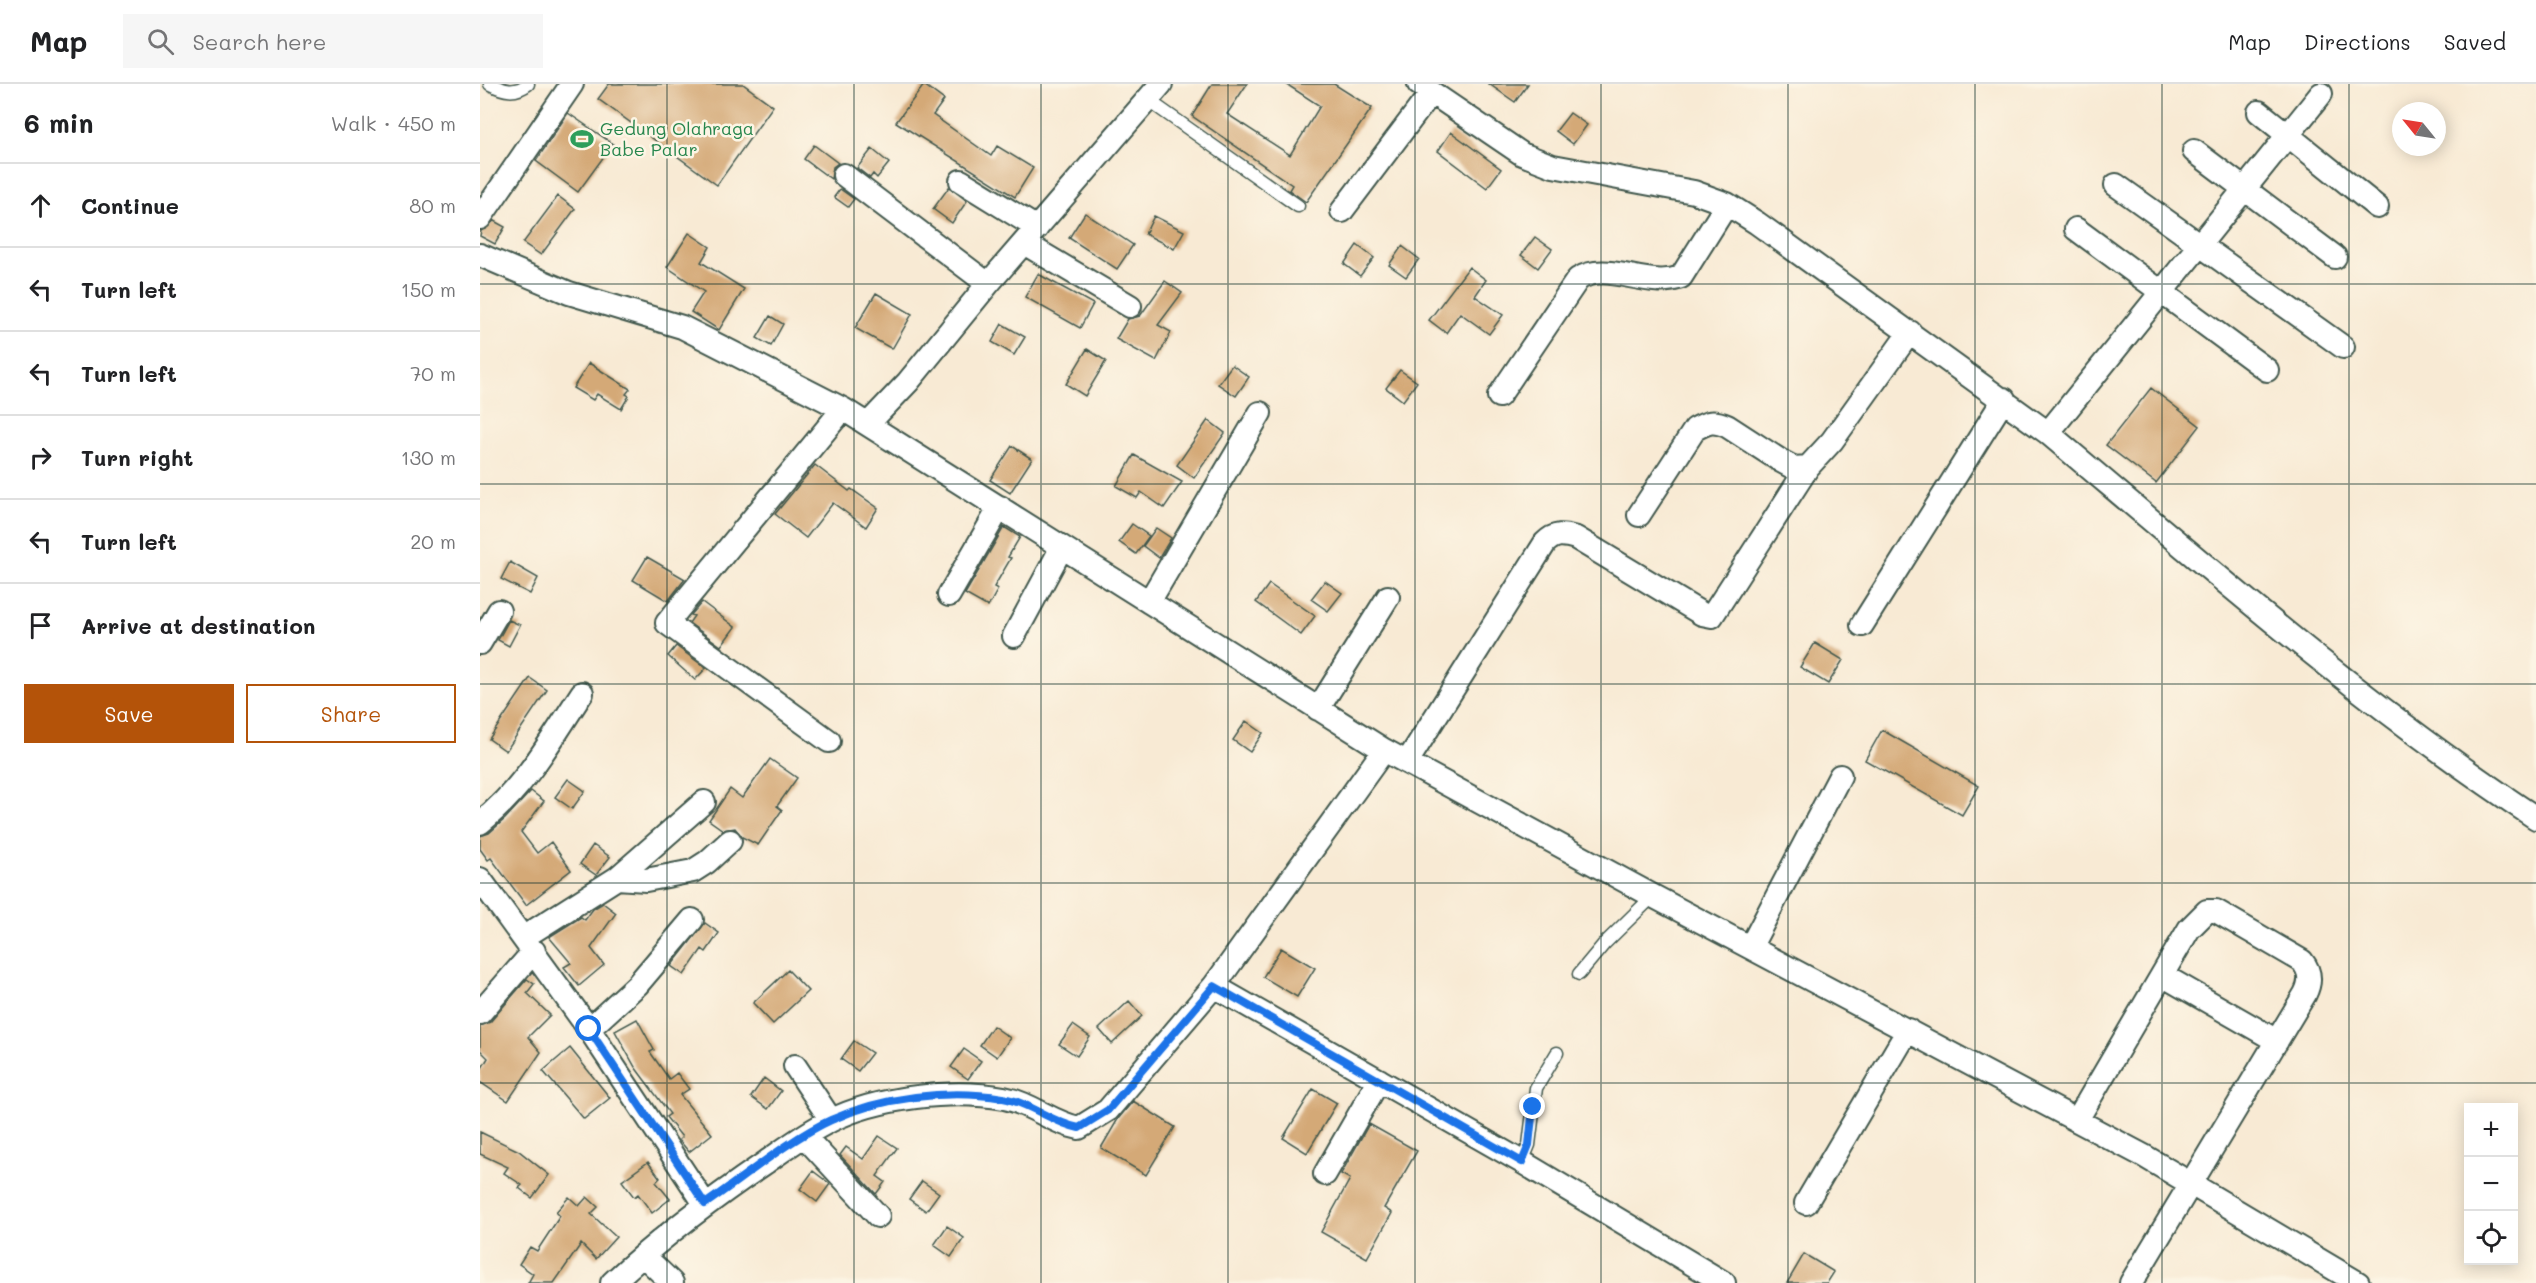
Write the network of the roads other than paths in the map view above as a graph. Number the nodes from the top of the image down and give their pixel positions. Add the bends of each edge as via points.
1 (490, 84) edge
2 (528, 84) edge
3 (572, 84) edge
4 (1425, 88) edge
5 (1155, 92) edge
6 (2321, 94) dead end
7 (2259, 112) dead end
8 (2288, 134) junction
9 (2194, 151) dead end
10 (844, 175) dead end
11 (961, 181) dead end
12 (2116, 185) dead end
13 (2244, 187) junction
14 (1727, 204) junction
15 (1298, 206) dead end
16 (2377, 207) dead end
17 (1342, 210) dead end
18 (480, 218) edge
19 (2076, 229) dead end
20 (1031, 236) junction
21 (2199, 243) junction
22 (480, 255) edge
23 (2335, 257) dead end
24 (988, 284) junction
25 (2160, 291) junction
26 (1130, 306) dead end
27 (1910, 332) junction
28 (2343, 347) dead end
29 (2267, 370) dead end
30 (1499, 396) dead end
31 (2004, 399) junction
32 (843, 410) junction
33 (1260, 413) dead end
34 (868, 424) junction
35 (2048, 433) junction
36 (1808, 467) junction
37 (1000, 507) junction
38 (1639, 515) dead end
39 (1062, 547) junction
40 (949, 595) dead end
41 (1388, 597) dead end
42 (1149, 602) junction
43 (499, 611) dead end
44 (1862, 625) dead end
45 (1014, 636) dead end
46 (480, 643) edge
47 (582, 693) dead end
48 (1318, 709) junction
49 (829, 741) dead end
50 (1384, 750) junction
51 (1407, 762) junction
52 (1840, 776) dead end
53 (704, 802) dead end
54 (2536, 818) edge
55 (480, 823) edge
56 (730, 841) dead end
57 (617, 878) junction
58 (480, 879) edge
59 (1653, 896) junction
60 (692, 920) dead end
61 (529, 944) junction
62 (1751, 946) junction
63 (1578, 974) dead end
64 (2163, 975) junction
65 (1214, 986) junction
66 (480, 1013) edge
67 (589, 1029) junction
68 (1908, 1030) junction
69 (2277, 1041) junction
70 (1557, 1053) dead end
71 (795, 1065) dead end
72 (1379, 1080) junction
73 (831, 1120) junction
74 (2077, 1120) junction
75 (804, 1136) junction
76 (1522, 1162) junction
77 (1325, 1174) dead end
78 (2193, 1184) junction
79 (1806, 1203) dead end
80 (705, 1204) junction
81 (878, 1216) dead end
82 (645, 1257) junction
83 (612, 1283) edge
84 (672, 1283) edge
85 (1724, 1283) edge
86 (2131, 1283) edge
87 (2358, 1283) edge

1 - 2 lane via 514,91
3 - 18 street
4 - 14 street via 1514,149 1553,166 1694,192
4 - 17 street
5 - 15 lane
5 - 20 street
6 - 8 street
7 - 8 street
8 - 13 street
8 - 16 street
9 - 13 street
10 - 24 street
11 - 20 street
12 - 21 street
13 - 21 street
13 - 23 street
14 - 27 street
14 - 30 street via 1681,278 1662,281 1594,273 1578,279
19 - 25 street
20 - 24 street
20 - 26 street
21 - 25 street
21 - 28 street
22 - 32 street via 568,292 682,327
24 - 34 street via 908,382
25 - 29 street
25 - 35 street
27 - 31 street
27 - 36 street via 1832,441
31 - 35 street
31 - 44 street
32 - 34 street
32 - 49 street via 667,623
33 - 42 street
34 - 37 street
35 - 54 street via 2312,655
36 - 38 street via 1794,468 1726,426 1715,421 1706,423 1695,429
36 - 51 street via 1712,616 1702,614 1576,538 1552,537
37 - 39 street
37 - 40 street
39 - 42 street
39 - 45 street
41 - 48 street
42 - 48 street
43 - 46 street
47 - 55 street via 532,770 512,795
48 - 50 street
50 - 51 street
50 - 65 street
51 - 59 street
52 - 62 street
53 - 57 street
56 - 57 street via 693,871 646,880
57 - 61 street
58 - 61 street
59 - 62 street
59 - 63 lane
60 - 67 street via 637,985
61 - 66 street
61 - 67 street
62 - 68 street
64 - 69 street
64 - 69 street via 2199,916 2216,911 2231,919 2307,967 2310,984
64 - 74 street
65 - 72 street
65 - 73 street via 1108,1110 1079,1128 1064,1125 1022,1104 979,1096 883,1103
67 - 80 street
68 - 74 street
68 - 79 street
69 - 78 street
70 - 76 lane via 1536,1088 1529,1145
71 - 73 street
72 - 76 street
72 - 77 street
73 - 75 street
74 - 78 street
75 - 80 street
75 - 81 street
76 - 85 street
78 - 86 street
78 - 87 street
80 - 82 street
82 - 83 street
82 - 84 street

